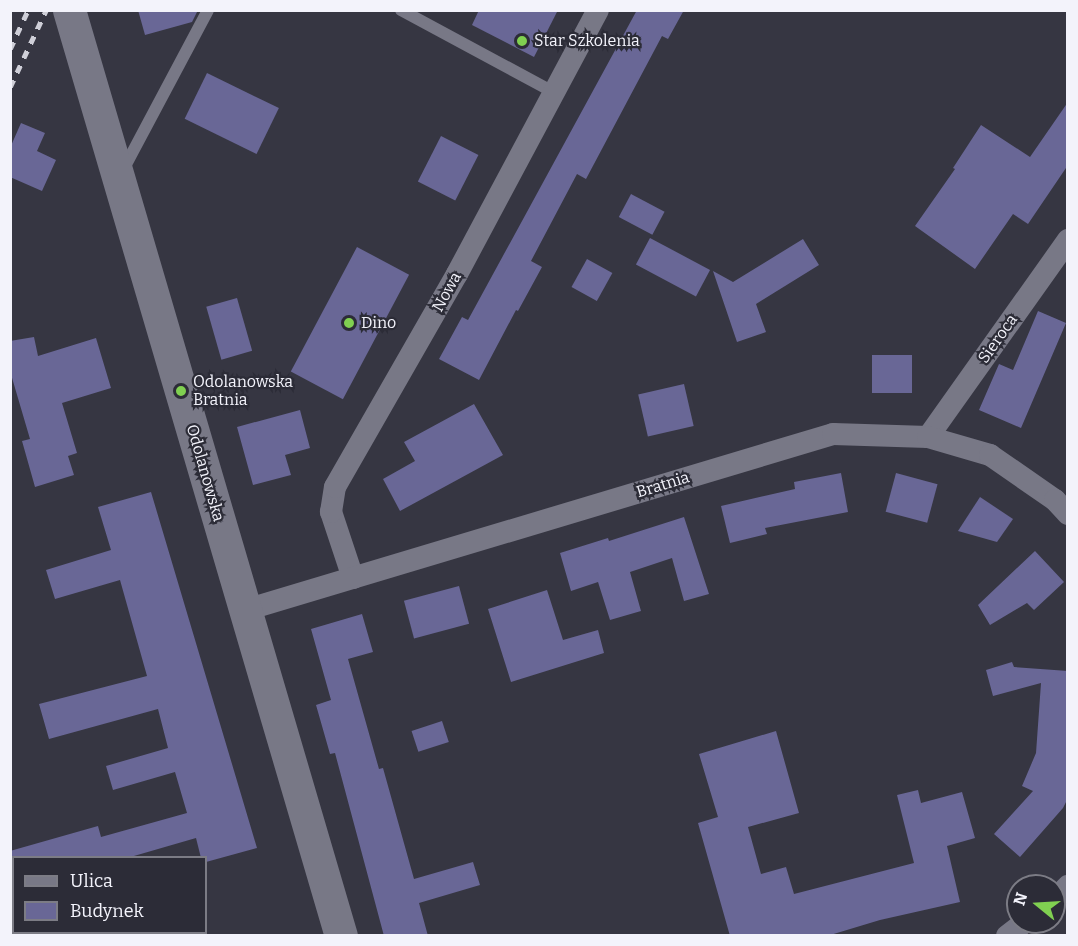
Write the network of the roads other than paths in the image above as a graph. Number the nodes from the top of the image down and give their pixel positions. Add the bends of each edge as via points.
1 (69, 10) edge
2 (208, 10) edge
3 (598, 10) edge
4 (402, 11) edge
5 (555, 93) junction
6 (119, 178) junction
7 (1068, 240) edge
8 (928, 437) junction
9 (1068, 514) edge
10 (353, 578) junction
11 (246, 610) junction
12 (341, 936) edge

1 - 6 main road, Odolanowska
2 - 6 lane
3 - 5 street, Nowa
4 - 5 lane
5 - 10 street, Nowa via 335,487 331,512
6 - 11 main road, Odolanowska
7 - 8 street, Sieroca
8 - 9 street, Bratnia via 990,455 1055,500
8 - 10 street, Bratnia via 833,434
10 - 11 street, Bratnia
11 - 12 main road, Odolanowska

